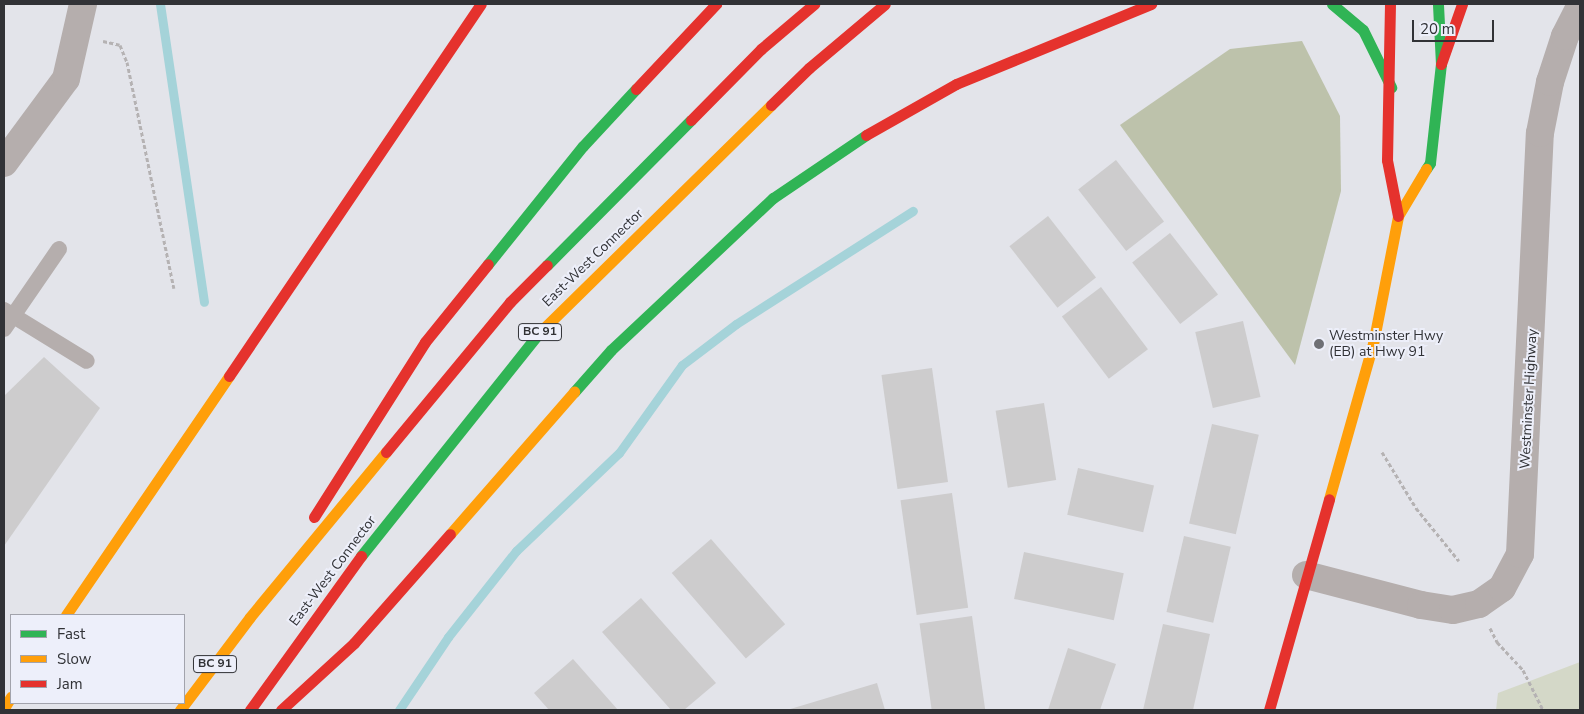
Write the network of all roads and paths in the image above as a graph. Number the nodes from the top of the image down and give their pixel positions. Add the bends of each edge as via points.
1 (83, 4) edge
2 (482, 4) edge
3 (716, 4) edge
4 (814, 4) edge
5 (885, 4) edge
6 (1150, 4) edge
7 (1332, 4) edge
8 (1390, 4) edge
9 (1438, 4) edge
10 (1462, 4) edge
11 (1580, 7) edge
12 (76, 34) junction
13 (1442, 64) junction
14 (1391, 87) junction
15 (4, 163) edge
16 (1398, 216) junction
17 (59, 249) dead end
18 (174, 288) dead end
19 (7, 318) edge
20 (87, 361) dead end
21 (1382, 452) dead end
22 (1459, 561) dead end
23 (1306, 575) junction
24 (67, 614) edge
25 (250, 617) junction
26 (1490, 628) dead end
27 (185, 703) edge
28 (250, 710) edge
29 (281, 710) edge
30 (1269, 710) edge
31 (1543, 710) edge

1 - 12 street
2 - 24 main road
3 - 25 main road via 583,146 425,342
4 - 25 main road, East-West Connector / BC 91 via 761,49 510,302
5 - 28 main road, East-West Connector / BC 91 via 809,68 532,340 335,590
6 - 29 main road via 956,84 883,124 773,198 611,350 354,643
7 - 14 main road via 1363,30
8 - 14 main road
9 - 13 main road
10 - 13 main road
11 - 23 street, Westminster Highway via 1565,36 1550,82 1540,133 1520,554 1502,588 1479,604 1452,610
12 - 15 street via 66,79
12 - 18 path via 120,45 127,62
13 - 16 main road via 1430,162
14 - 16 main road via 1387,160
16 - 23 main road via 1373,344
17 - 19 lane
19 - 20 lane
21 - 22 path via 1416,508
23 - 30 main road
25 - 27 main road, East-West Connector / BC 91
26 - 31 path via 1497,642 1523,670

